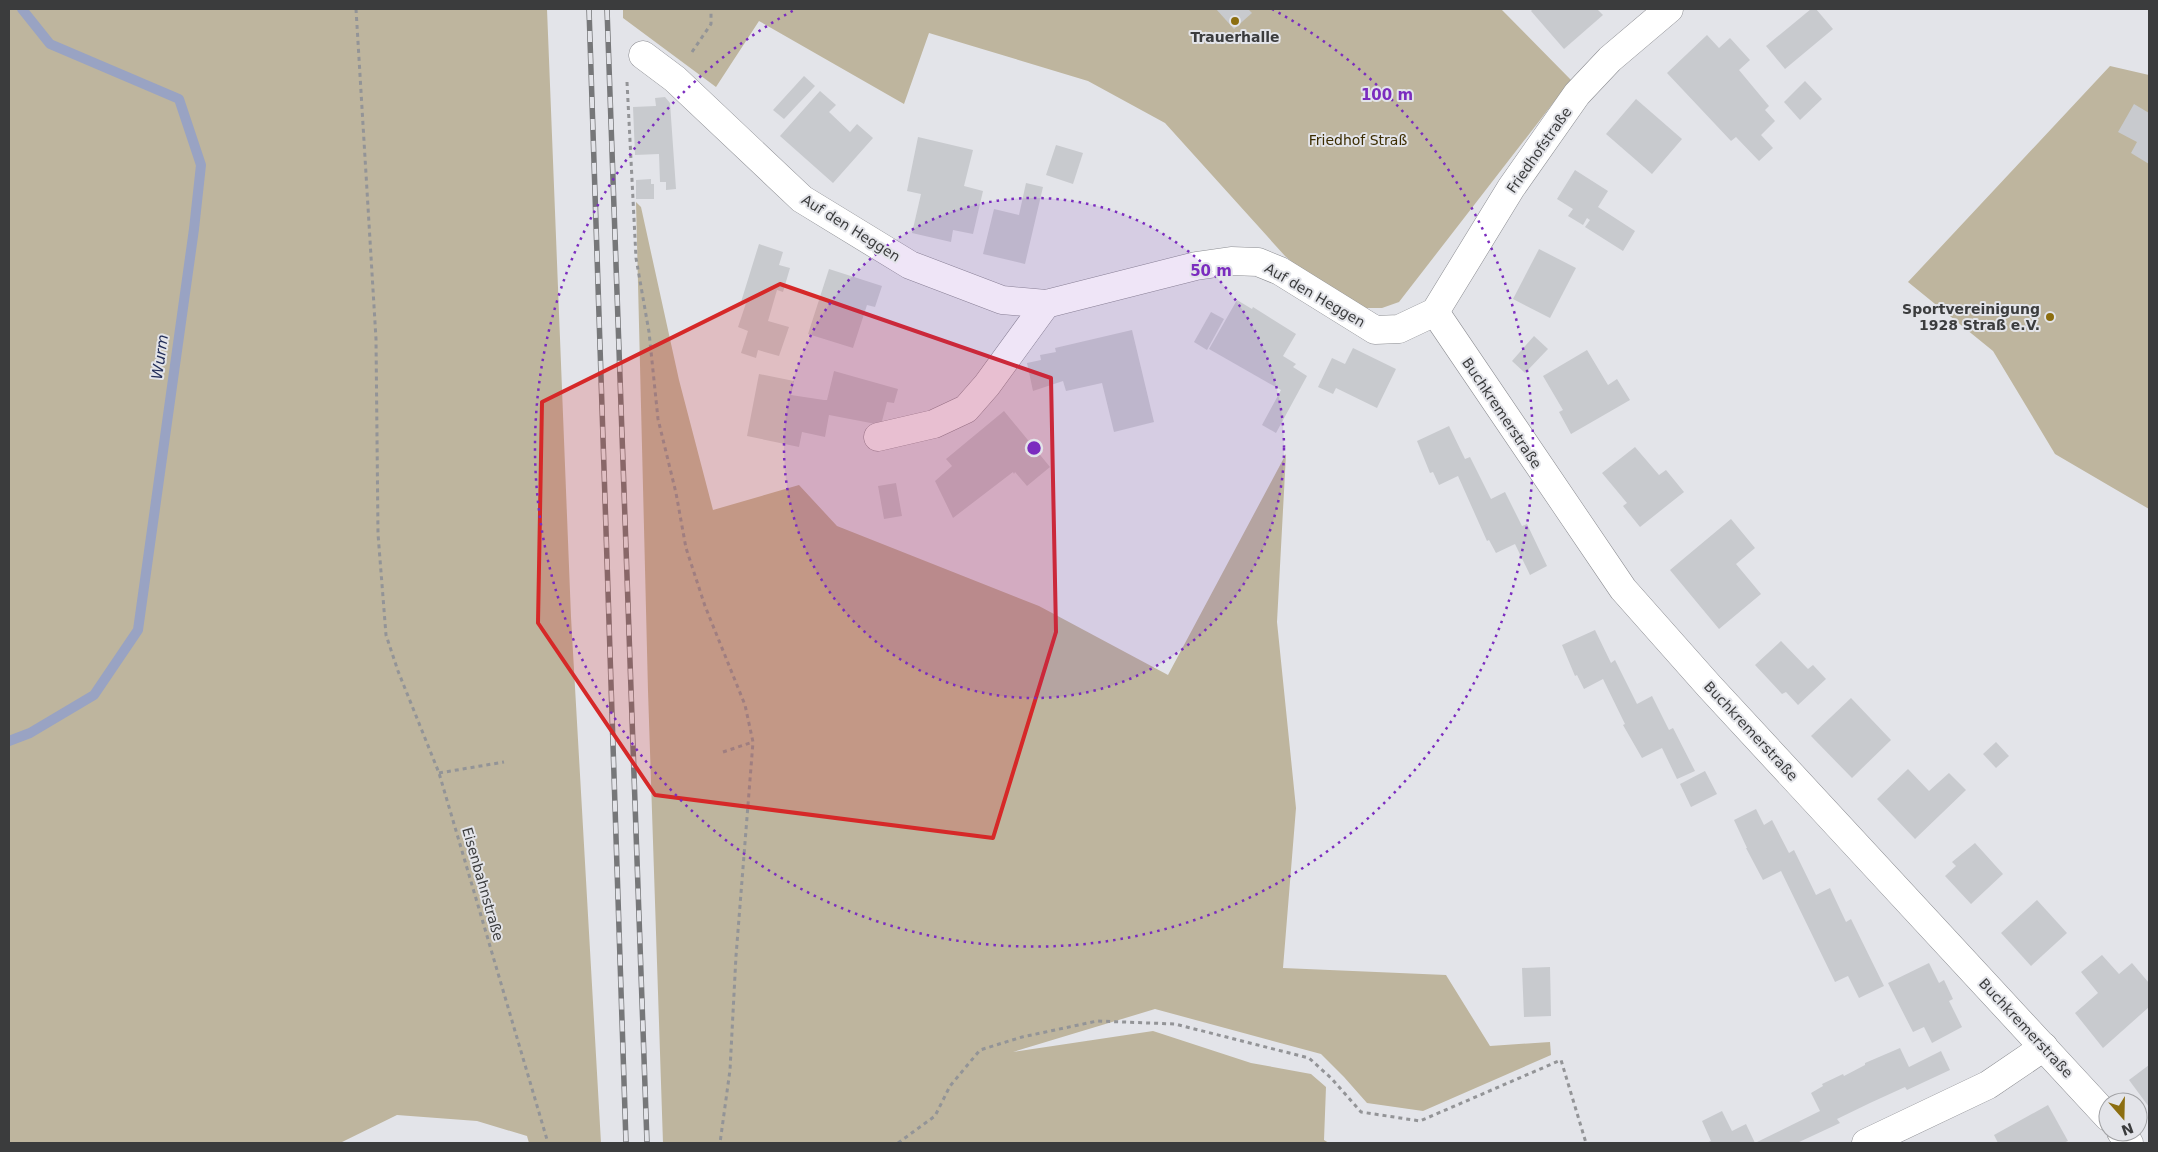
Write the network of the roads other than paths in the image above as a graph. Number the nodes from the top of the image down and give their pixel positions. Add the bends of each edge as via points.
1 (1668, 9) edge
2 (644, 55) road end
3 (1046, 304) junction
4 (1435, 312) junction
5 (878, 437) dead end
6 (2044, 1047) junction
7 (2098, 1106) edge
8 (1866, 1143) edge

1 - 4 street, Friedhofstraße via 1610,59 1577,94 1511,188
2 - 3 street, Auf den Heggen via 802,199 919,269 1002,300
3 - 4 street, Auf den Heggen via 1196,266 1258,262 1280,271 1375,330 1399,329
3 - 5 street via 966,410 934,424
4 - 6 street, Buchkremerstraße via 1623,590
6 - 7 street, Buchkremerstraße
6 - 8 street via 1988,1085

